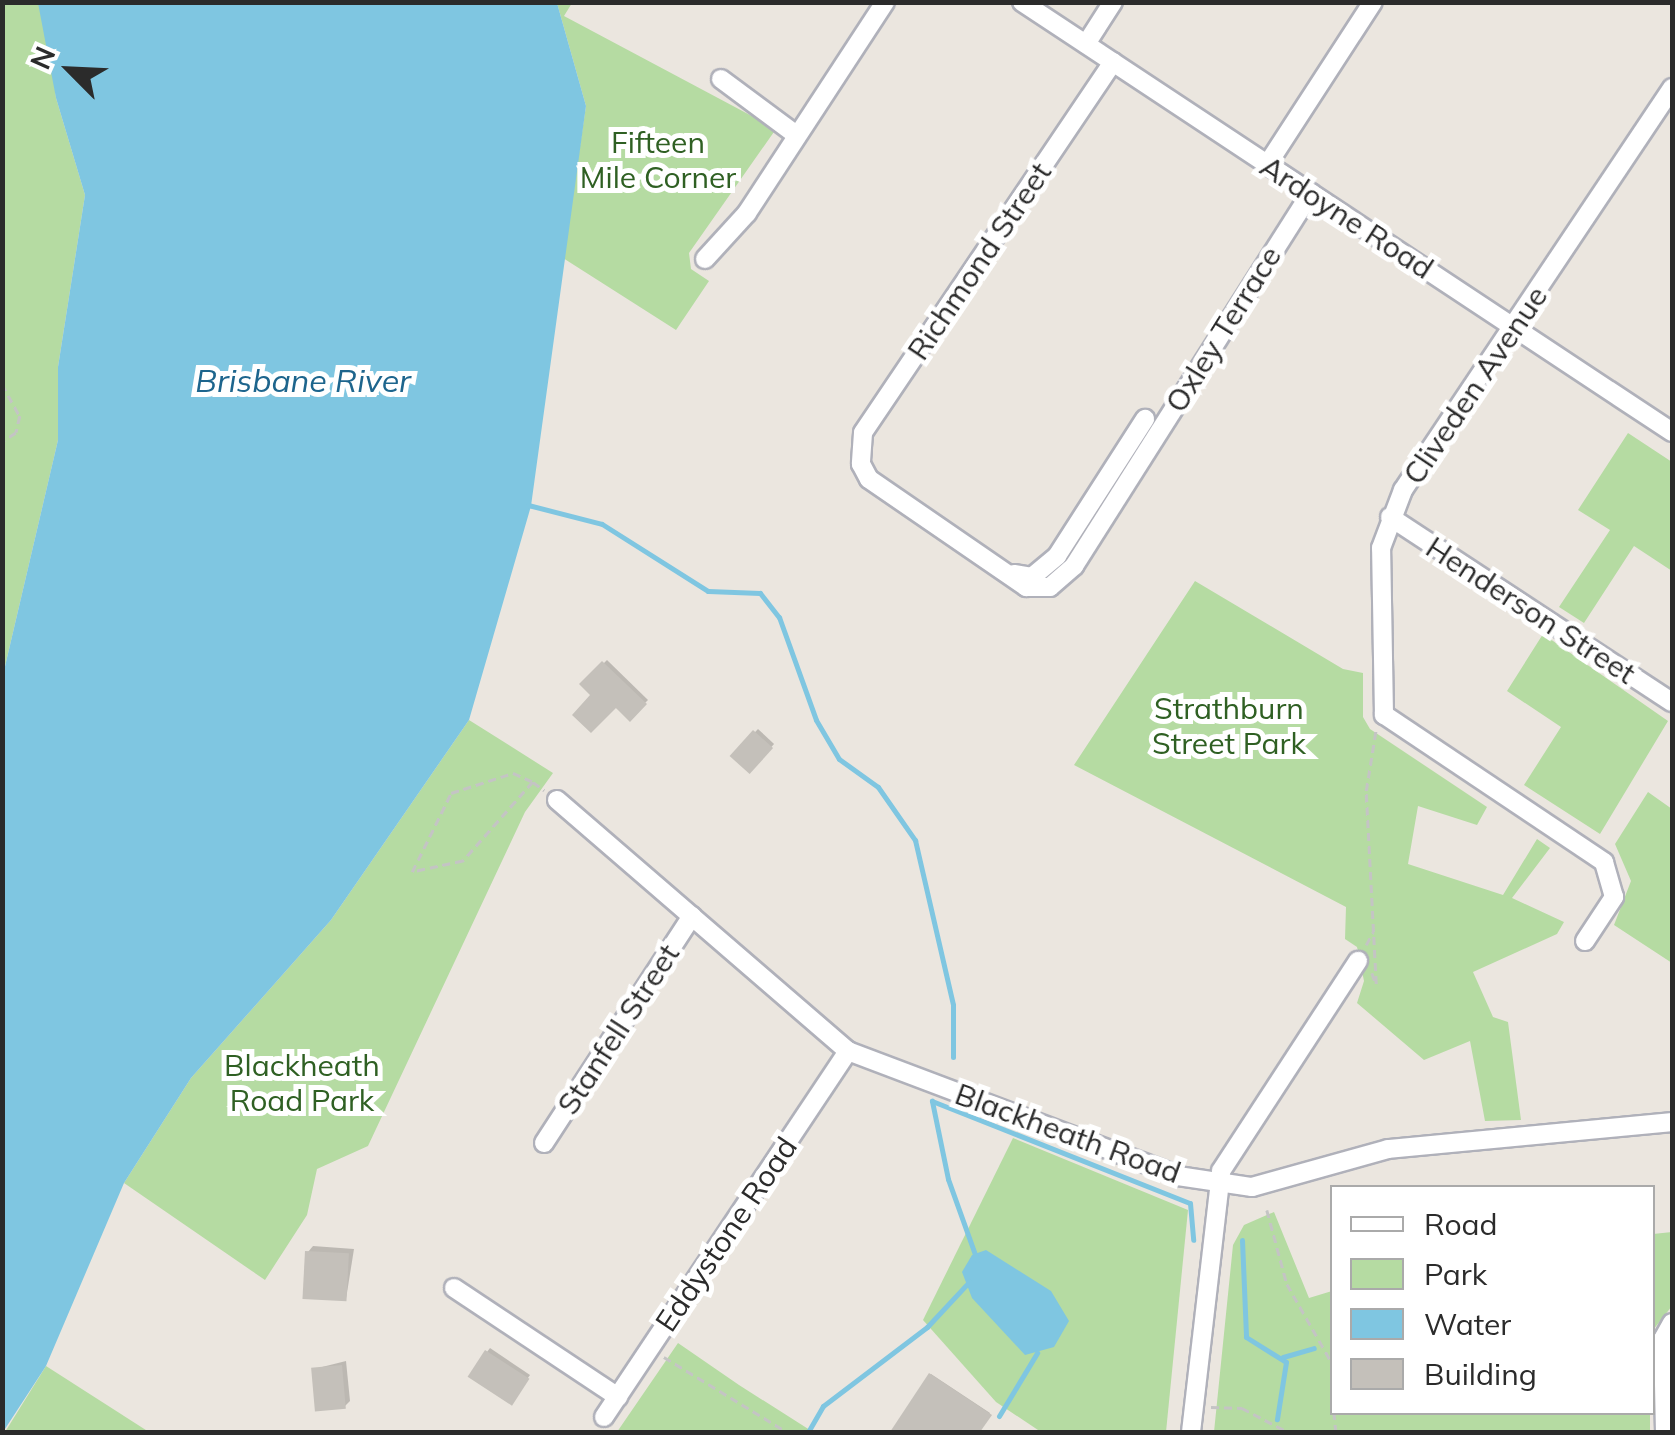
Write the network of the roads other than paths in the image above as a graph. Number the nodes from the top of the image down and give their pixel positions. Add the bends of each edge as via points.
1 (886, 2) edge
2 (1022, 2) edge
3 (1113, 2) edge
4 (1374, 2) edge
5 (1086, 44) junction
6 (1113, 62) junction
7 (721, 79) dead end
8 (1672, 88) edge
9 (795, 134) junction
10 (1268, 164) junction
11 (1311, 193) junction
12 (705, 260) dead end
13 (1515, 327) junction
14 (1146, 420) dead end
15 (1672, 432) edge
16 (1132, 462) junction
17 (860, 464) joint
18 (1390, 517) junction
19 (1672, 702) edge
20 (557, 800) road end
21 (692, 916) junction
22 (1585, 941) dead end
23 (1358, 961) road end
24 (848, 1051) junction
25 (1672, 1122) edge
26 (544, 1143) dead end
27 (1218, 1186) junction
28 (454, 1288) dead end
29 (1672, 1323) edge
30 (618, 1396) junction
31 (604, 1417) dead end
32 (1191, 1432) edge
33 (1665, 1432) edge

1 - 9 street
2 - 5 street, Ardoyne Road
3 - 5 street
4 - 10 street
5 - 6 street, Ardoyne Road
6 - 10 street, Ardoyne Road
6 - 17 street, Richmond Street via 863,432
7 - 9 street
8 - 13 street, Cliveden Avenue
9 - 12 street via 747,213
10 - 11 street, Ardoyne Road
11 - 13 street, Ardoyne Road
11 - 16 street, Oxley Terrace
13 - 15 street, Ardoyne Road
13 - 18 street, Cliveden Avenue
14 - 16 street, Oxley Terrace
16 - 17 street, Oxley Terrace via 1066,576 1039,590 869,479
18 - 19 street, Henderson Street
18 - 22 street, Cliveden Avenue via 1381,548 1384,715 1604,862 1616,884 1614,897
20 - 21 street, Blackheath Road
21 - 24 street, Blackheath Road
21 - 26 street, Stanfell Street
23 - 27 street via 1232,1150
24 - 27 street, Blackheath Road
24 - 30 street, Eddystone Road
25 - 27 street, Blackheath Road via 1388,1149 1285,1180
27 - 32 street
28 - 30 street
29 - 33 street via 1663,1339
30 - 31 street, Eddystone Road

